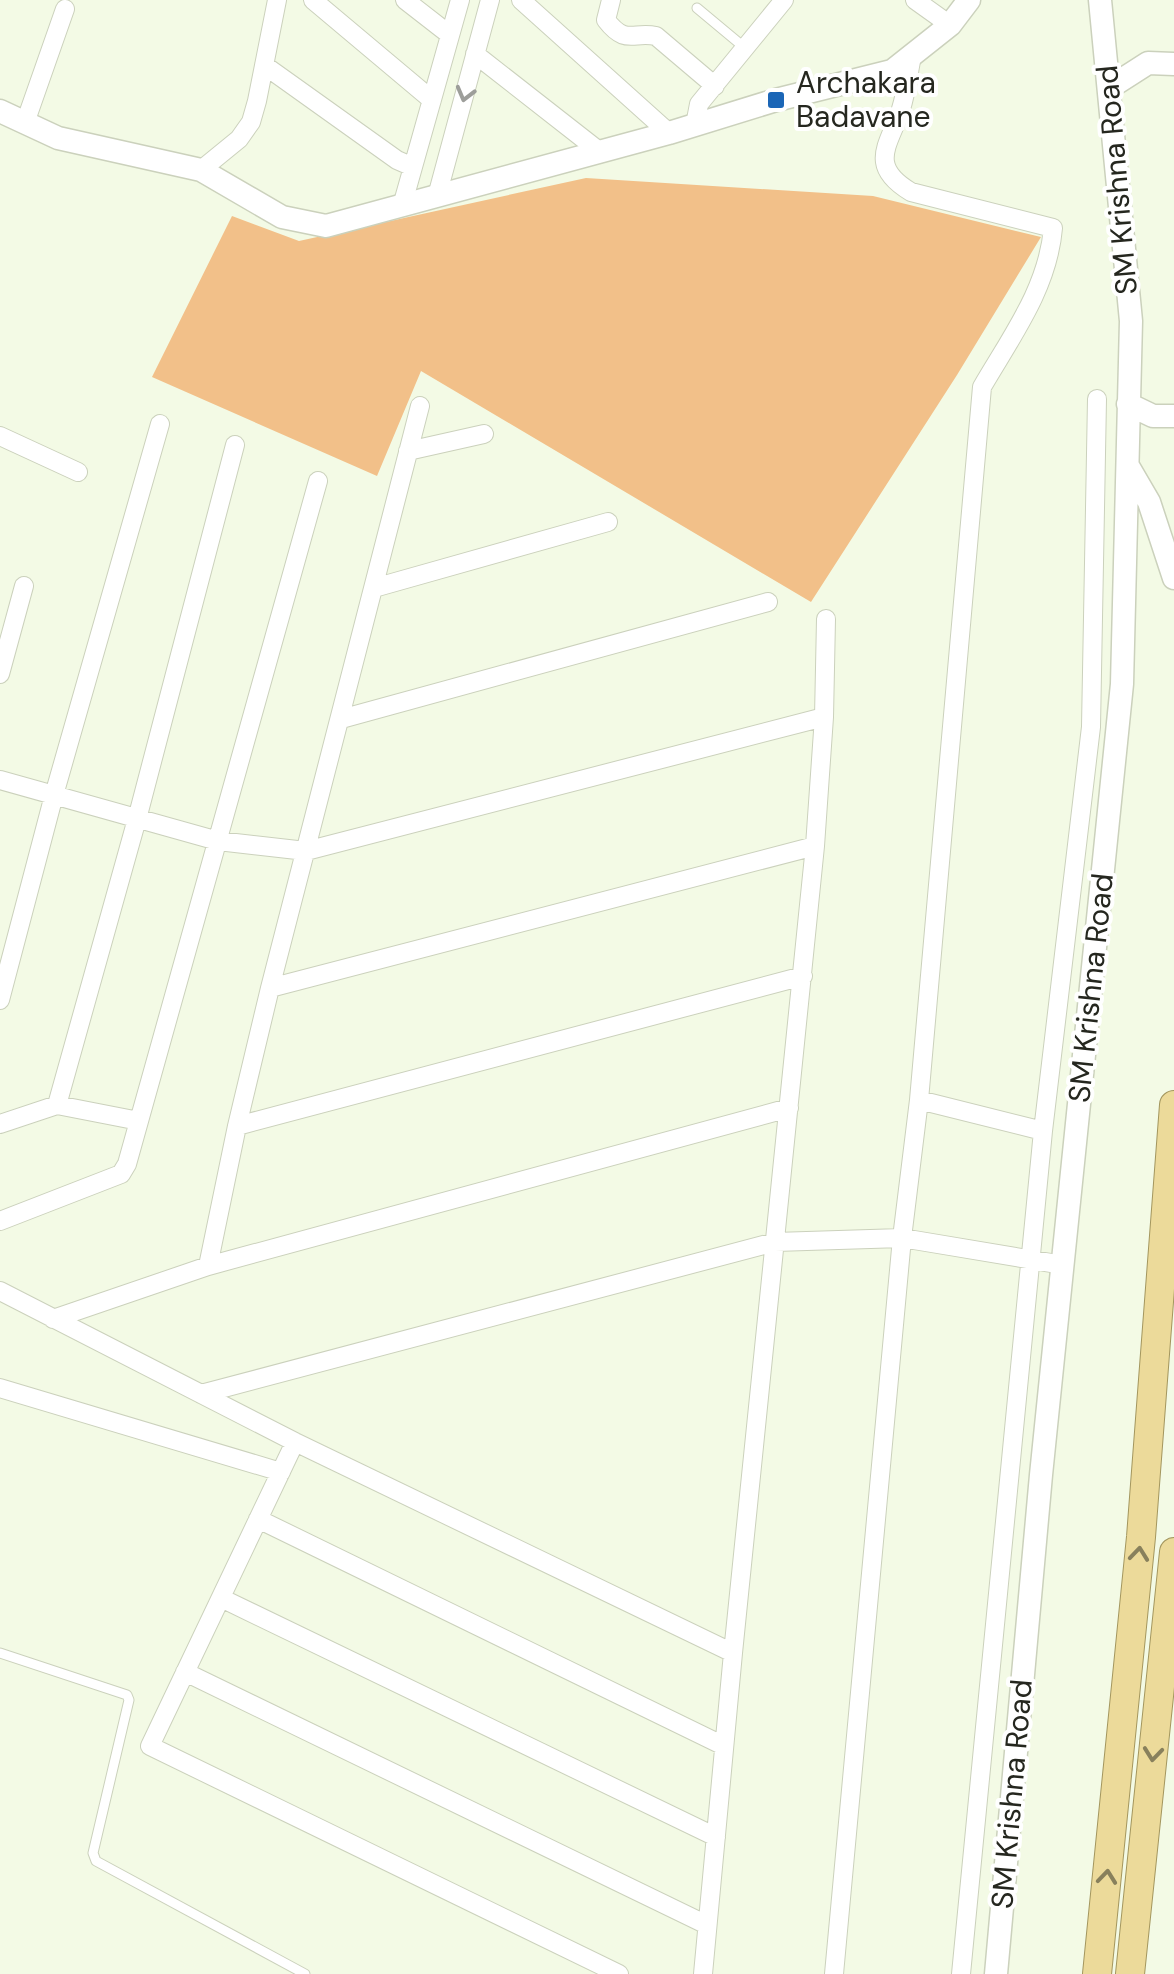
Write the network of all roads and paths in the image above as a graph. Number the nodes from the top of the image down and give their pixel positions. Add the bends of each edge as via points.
1 (278, 0) edge
2 (313, 0) edge
3 (406, 0) edge
4 (460, 0) edge
5 (490, 0) edge
6 (611, 0) edge
7 (784, 0) edge
8 (916, 0) edge
9 (969, 0) edge
10 (533, 4) edge
11 (1103, 6) edge
12 (698, 8) dead end
13 (64, 9) dead end
14 (950, 25) junction
15 (450, 35) junction
16 (746, 48) junction
17 (475, 54) junction
18 (911, 61) dead end
19 (1174, 64) edge
20 (264, 65) junction
21 (715, 86) junction
22 (1109, 88) junction
23 (432, 100) junction
24 (8, 120) edge
25 (696, 126) junction
26 (669, 134) junction
27 (600, 151) junction
28 (413, 167) junction
29 (201, 170) junction
30 (437, 196) junction
31 (402, 206) junction
32 (1098, 399) dead end
33 (1128, 404) junction
34 (420, 406) dead end
35 (1174, 416) edge
36 (160, 424) dead end
37 (484, 434) dead end
38 (0, 436) edge
39 (236, 445) dead end
40 (408, 451) junction
41 (1127, 464) junction
42 (78, 472) dead end
43 (318, 481) dead end
44 (608, 522) dead end
45 (1174, 578) edge
46 (24, 586) dead end
47 (374, 588) junction
48 (768, 602) dead end
49 (826, 619) dead end
50 (0, 674) edge
51 (824, 717) junction
52 (341, 719) junction
53 (0, 780) edge
54 (54, 796) junction
55 (137, 819) junction
56 (218, 841) junction
57 (816, 846) junction
58 (306, 851) junction
59 (803, 976) junction
60 (270, 988) junction
61 (0, 1000) edge
62 (919, 1100) junction
63 (57, 1105) junction
64 (1174, 1105) edge
65 (789, 1108) junction
66 (139, 1122) junction
67 (0, 1124) edge
68 (237, 1126) junction
69 (1043, 1130) junction
70 (0, 1220) edge
71 (902, 1238) junction
72 (775, 1242) junction
73 (1031, 1260) junction
74 (1063, 1265) junction
75 (208, 1266) junction
76 (0, 1292) edge
77 (53, 1319) junction
78 (0, 1388) edge
79 (201, 1394) junction
80 (295, 1442) junction
81 (281, 1472) junction
82 (258, 1519) junction
83 (1174, 1552) edge
84 (221, 1598) junction
85 (732, 1653) junction
86 (0, 1654) edge
87 (185, 1672) junction
88 (724, 1746) junction
89 (716, 1837) junction
90 (707, 1926) junction
91 (304, 1974) edge
92 (619, 1974) edge
93 (702, 1974) edge
94 (834, 1974) edge
95 (961, 1974) edge
96 (996, 1974) edge
97 (1097, 1974) edge
98 (1130, 1974) edge

1 - 20 street
2 - 23 street
3 - 15 street
4 - 15 street
5 - 17 street
6 - 21 street via 606,20 616,32 656,36
7 - 16 street
8 - 14 street
9 - 14 street
10 - 26 street
11 - 22 street, SM Krishna Road
12 - 16 lane
13 - 24 street
14 - 25 street via 892,71
15 - 23 street
16 - 21 street
17 - 27 street
17 -> 30 street
18 - 62 street via 884,157 898,184 1053,228 1034,298 982,386
19 - 22 street via 1148,62
20 - 28 street
20 - 29 street via 251,122
21 - 25 street via 698,106
22 - 33 street, SM Krishna Road via 1131,321
23 - 28 street
24 - 29 street
25 - 26 street
26 - 27 street
27 - 30 street
28 - 31 street
29 - 31 street via 282,218 326,226
30 - 31 street
32 - 69 street via 1091,727
33 - 35 street via 1153,416
33 - 41 street, SM Krishna Road
34 - 40 street
36 - 54 street
37 - 40 street
38 - 42 street
39 - 55 street
40 - 47 street
41 - 45 street via 1149,502
41 - 74 street, SM Krishna Road via 1122,684
43 - 56 street
44 - 47 street
46 - 50 street
47 - 52 street
48 - 52 street
49 - 51 street
51 - 57 street
51 - 58 street
52 - 58 street
53 - 54 street
54 - 55 street
54 - 61 street
55 - 56 street
55 - 63 street
56 - 58 street
56 - 66 street
57 - 59 street
57 - 60 street
58 - 60 street
59 - 65 street
59 - 68 street
60 - 68 street
62 - 69 street
62 - 71 street
63 - 66 street
63 - 67 street
97 -> 64 highway via 1141,1536
65 - 72 street
65 - 75 street
66 - 70 street via 121,1174
68 - 75 street
69 - 73 street
71 - 72 street
71 - 73 street
71 - 94 street
72 - 79 street
72 - 85 street
73 - 74 street
73 - 95 street
74 - 96 street, SM Krishna Road
75 - 77 street
76 - 77 street
77 - 79 street
78 - 81 street
79 - 80 street
80 - 81 street
80 - 85 street
81 - 82 street
82 - 84 street
82 - 88 street
83 -> 98 highway
84 - 87 street
84 - 89 street
85 - 88 street
86 - 91 lane via 127,1695 96,1861
87 - 90 street
87 - 92 street via 150,1746
88 - 89 street
89 - 90 street
90 - 93 street

